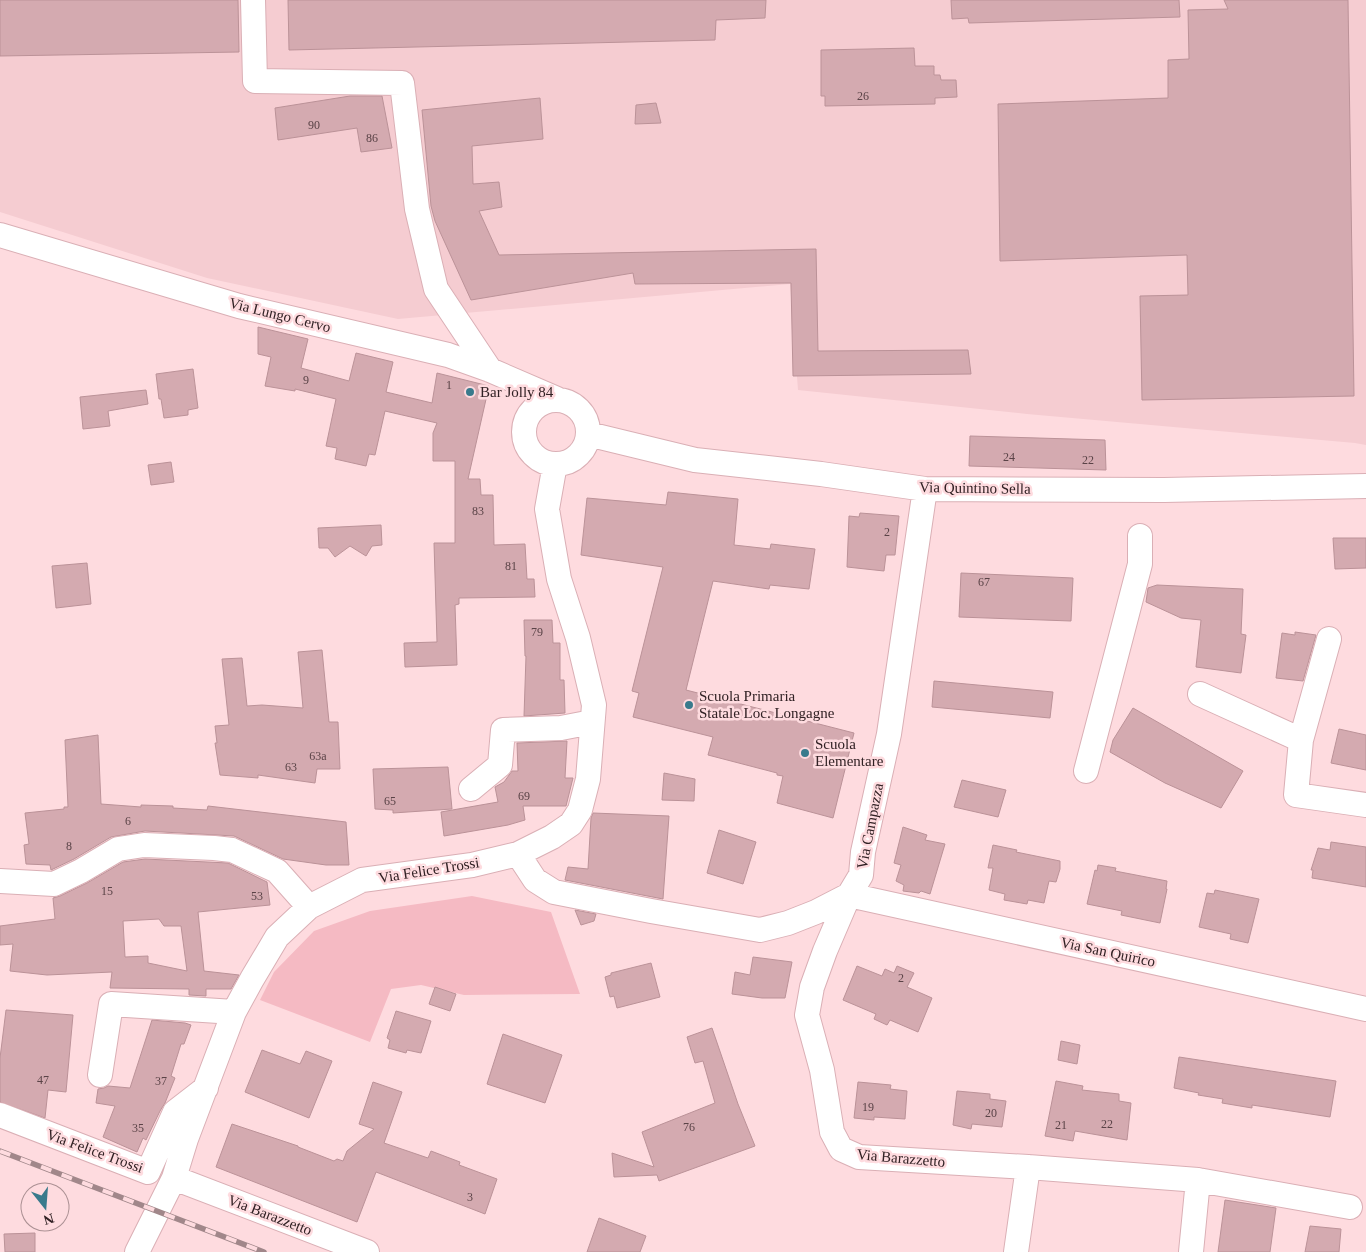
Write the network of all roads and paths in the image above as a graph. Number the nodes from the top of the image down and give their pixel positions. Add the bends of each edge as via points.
1 (253, 0) edge
2 (0, 236) edge
3 (490, 370) junction
4 (520, 382) junction
5 (557, 399) junction
6 (524, 427) junction
7 (588, 434) junction
8 (555, 464) junction
9 (1366, 486) edge
10 (925, 489) junction
11 (1140, 536) dead end
12 (1329, 639) dead end
13 (1200, 694) dead end
14 (592, 722) junction
15 (1301, 740) junction
16 (1086, 771) dead end
17 (471, 789) dead end
18 (1366, 805) edge
19 (518, 854) junction
20 (0, 881) edge
21 (849, 895) junction
22 (309, 907) junction
23 (1366, 1009) edge
24 (234, 1012) junction
25 (100, 1075) dead end
26 (206, 1088) junction
27 (0, 1115) edge
28 (1028, 1167) junction
29 (174, 1178) junction
30 (1198, 1180) junction
31 (1350, 1207) dead end
32 (136, 1252) edge
33 (367, 1252) edge
34 (1016, 1252) edge
35 (1191, 1252) edge

1 - 3 street via 255,81 402,83 417,209 436,289
2 - 3 street, Via Lungo Cervo via 239,306 448,355
3 - 4 street, Via Lungo Cervo
4 - 5 street, Via Lungo Cervo
4 - 6 street
5 - 6 street via 548,400 532,410
5 - 7 street via 577,406 588,424
6 - 8 street via 528,448 544,462
7 - 8 street via 586,444 574,459
7 - 10 street, Via Quintino Sella via 695,460
8 - 14 street, Via Felice Trossi via 547,509 559,580 578,638 594,705
9 - 10 street, Via Quintino Sella via 1164,490
10 - 21 street, Via Campazza via 889,734 863,852 861,875
11 - 16 street via 1140,564
12 - 15 street
13 - 15 street
14 - 17 street via 561,728 503,730 500,765
14 - 19 street, Via Felice Trossi via 588,779 580,810 571,824
15 - 18 street via 1296,795
19 - 21 street via 535,880 554,892 760,930 816,912
19 - 22 street, Via Felice Trossi via 472,865 362,880
20 - 22 street via 54,884 118,848 144,845 214,848 232,850 277,871
21 - 23 street, Via San Quirico
21 - 28 street, Via Barazzetto via 812,987 807,1015 822,1070 832,1132 841,1149 859,1157
22 - 24 street, Via Felice Trossi via 277,937
24 - 25 street via 111,1004
24 - 26 street, Via Felice Trossi
26 - 27 street, Via Felice Trossi via 175,1112 148,1172
26 - 29 street, Via Felice Trossi
28 - 30 street, Via Barazzetto
28 - 34 street
29 - 32 street, Via Felice Trossi
29 - 33 street, Via Barazzetto
30 - 31 street, Via Barazzetto
30 - 35 street

